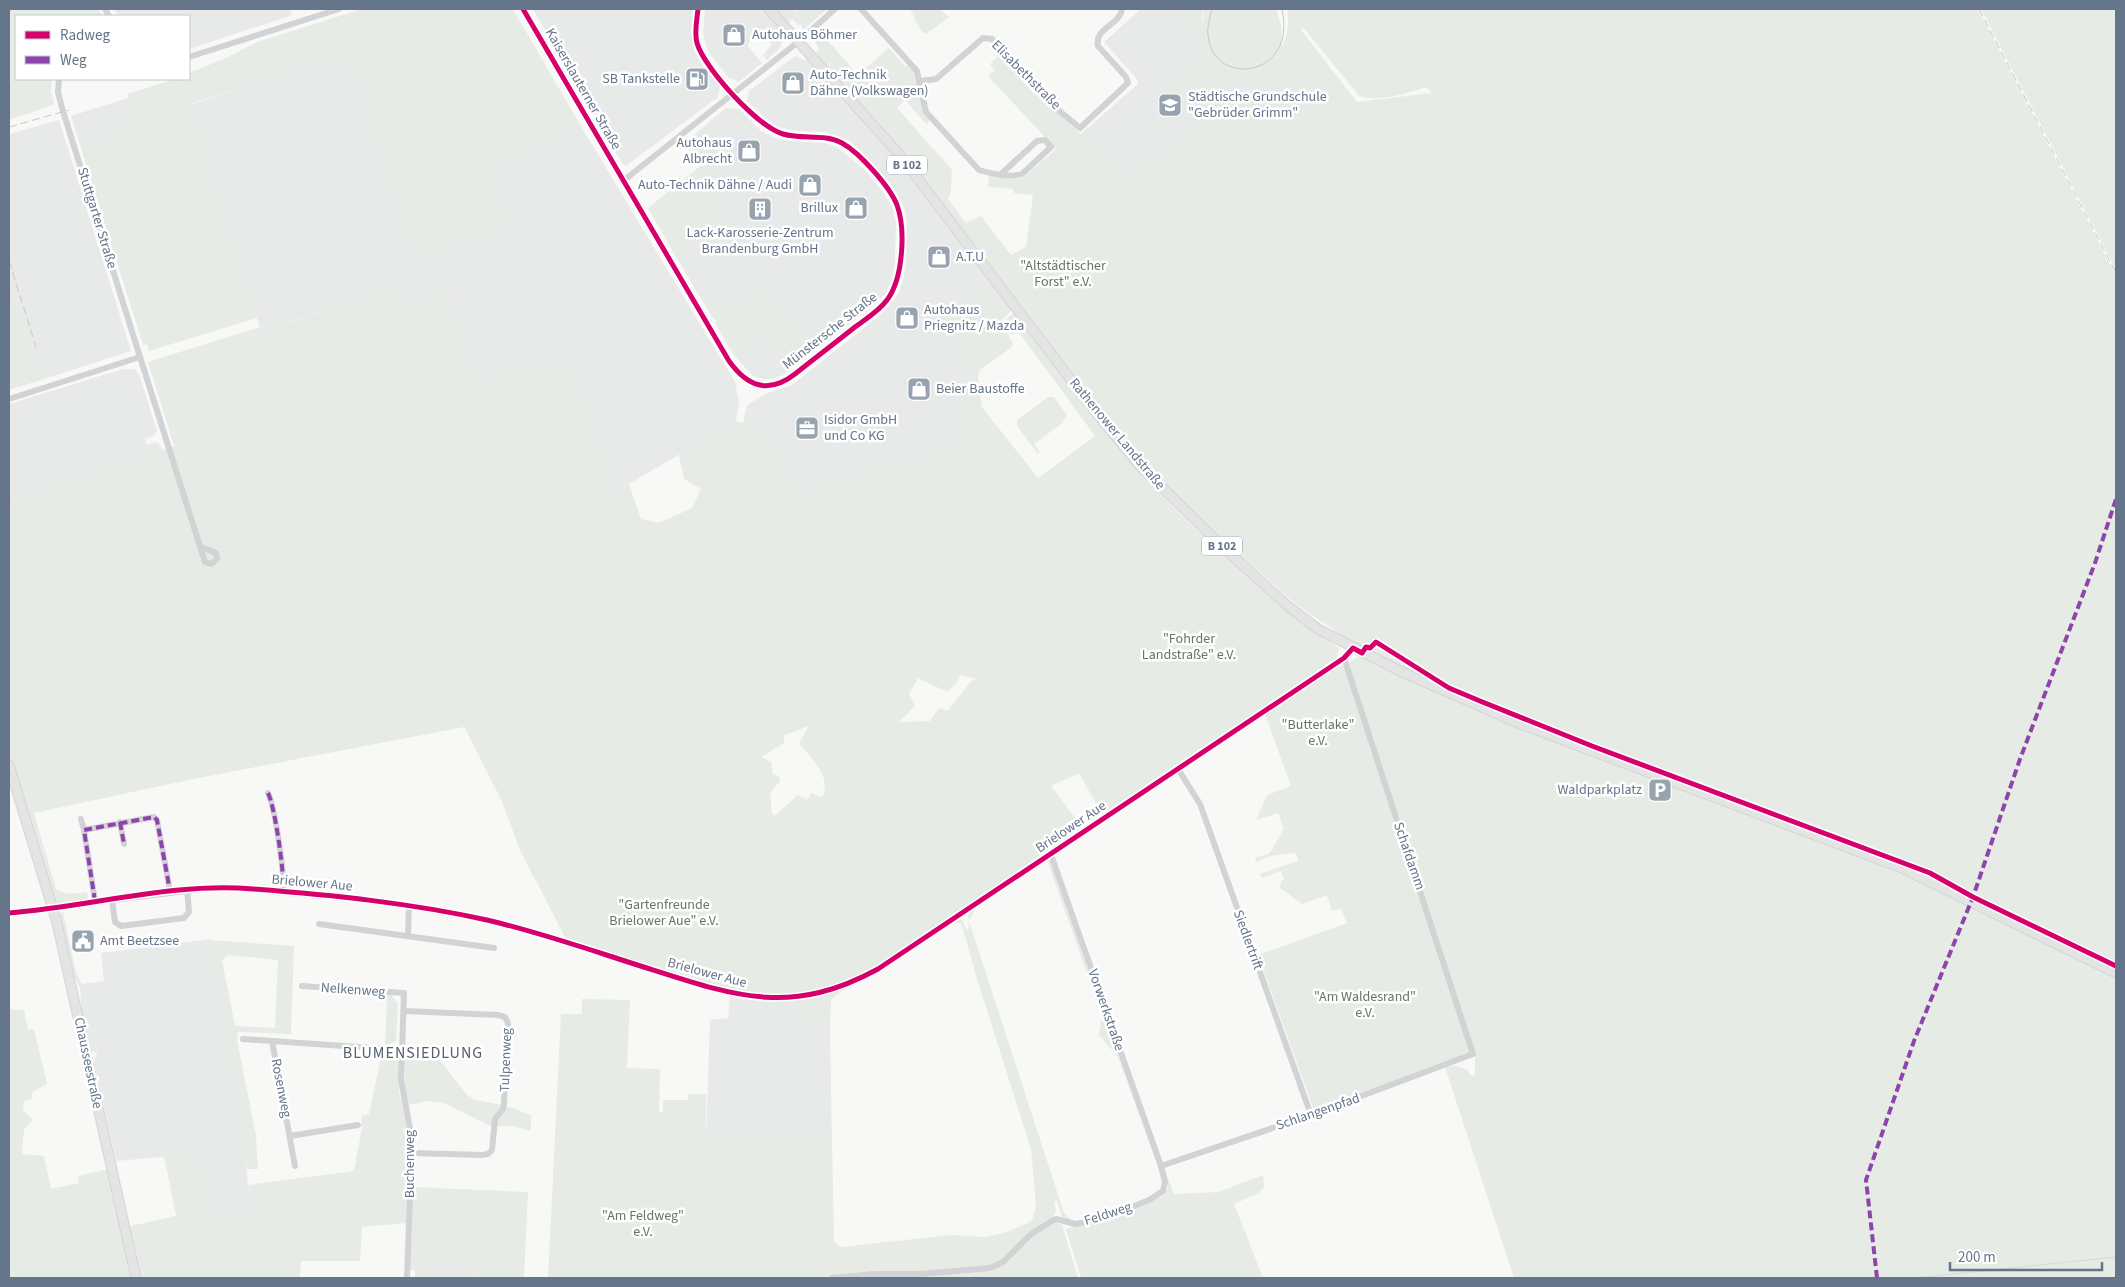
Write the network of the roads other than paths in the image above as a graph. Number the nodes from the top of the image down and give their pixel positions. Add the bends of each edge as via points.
1 (339, 9) edge
2 (523, 9) edge
3 (698, 9) edge
4 (769, 9) edge
5 (836, 9) edge
6 (861, 9) edge
7 (1122, 9) edge
8 (798, 42) junction
9 (190, 57) edge
10 (59, 80) edge
11 (921, 81) junction
12 (733, 94) junction
13 (1001, 174) junction
14 (623, 181) junction
15 (140, 357) junction
16 (9, 398) edge
17 (201, 548) dead end
18 (1354, 648) junction
19 (1344, 658) junction
20 (9, 765) edge
21 (1178, 769) junction
22 (268, 793) dead end
23 (81, 819) dead end
24 (120, 822) junction
25 (84, 830) junction
26 (124, 844) dead end
27 (1051, 854) junction
28 (186, 889) junction
29 (170, 891) junction
30 (283, 892) junction
31 (112, 899) junction
32 (95, 901) junction
33 (409, 906) junction
34 (53, 907) junction
35 (9, 913) edge
36 (319, 924) dead end
37 (408, 935) junction
38 (494, 948) dead end
39 (2116, 973) edge
40 (302, 986) dead end
41 (404, 993) joint
42 (404, 1011) junction
43 (243, 1039) dead end
44 (272, 1041) junction
45 (402, 1050) junction
46 (1473, 1054) joint
47 (1311, 1115) junction
48 (358, 1125) dead end
49 (290, 1136) junction
50 (412, 1153) junction
51 (295, 1166) dead end
52 (1161, 1166) junction
53 (136, 1278) edge
54 (407, 1278) edge
55 (832, 1278) edge

1 - 9 street
2 - 14 street, Kaiserslauterner Straße
3 - 12 street via 696,34 700,52
4 - 8 main road, Rathenower Landstraße / B 102
5 - 8 street
6 - 11 street via 917,71
7 - 11 street, Elisabethstraße via 1120,16 1097,40 1098,46 1128,83 1080,128 1050,103 992,39 981,40 936,79
8 - 12 street
8 - 18 main road, Rathenower Landstraße / B 102 via 898,153 1094,410 1141,466 1289,607 1318,629
10 - 15 street, Stuttgarter Straße via 58,92
11 - 13 street via 926,112 973,166
12 - 14 street
12 - 14 street, Münstersche Straße via 770,129 788,136 825,137 850,148 894,199 901,222 899,274 891,295 873,313 789,378 768,386 747,381 729,361
13 - 13 street via 1022,174 1051,147 1050,144 1045,140 1037,141
15 - 16 street
15 - 17 street, Stuttgarter Straße
18 - 19 street, Brielower Aue
18 - 39 main road, Rathenower Landstraße / B 102 via 1518,723 1902,868
19 - 21 street, Brielower Aue
19 - 46 street, Schafdamm
20 - 34 main road, Chausseestraße
21 - 27 street, Brielower Aue
21 - 47 street, Siedlertrift via 1200,804
22 - 30 street, Brielower Aue via 278,839
23 - 25 street
24 - 25 street
24 - 26 street
24 - 29 street via 156,818
25 - 32 street
27 - 33 street, Brielower Aue via 859,979 819,994 784,998 732,994 523,930
27 - 52 street, Vorwerkstraße
28 - 29 street, Brielower Aue
28 - 30 street, Brielower Aue via 219,887
28 - 31 street via 190,912 184,918 120,926 115,922
29 - 31 street, Brielower Aue
30 - 33 street, Brielower Aue
31 - 32 street, Brielower Aue
32 - 34 street, Brielower Aue
33 - 37 street
34 - 35 street, Brielower Aue
34 - 53 main road, Chausseestraße
36 - 37 street
37 - 38 street
40 - 41 street, Nelkenweg
41 - 42 street, Buchenweg
42 - 45 street, Buchenweg
42 - 50 street, Tulpenweg via 498,1015 505,1017 508,1023 504,1103 495,1119 492,1150 482,1155
43 - 44 street
44 - 45 street
44 - 49 street, Rosenweg
45 - 50 street, Buchenweg via 402,1092 411,1124
46 - 47 street, Schlangenpfad
47 - 52 street, Schlangenpfad
48 - 49 street, Rosenweg
49 - 51 street, Rosenweg
50 - 54 street, Buchenweg
52 - 55 street, Feldweg via 1165,1182 1159,1195 1092,1222 1075,1224 1056,1219 1031,1234 997,1266

